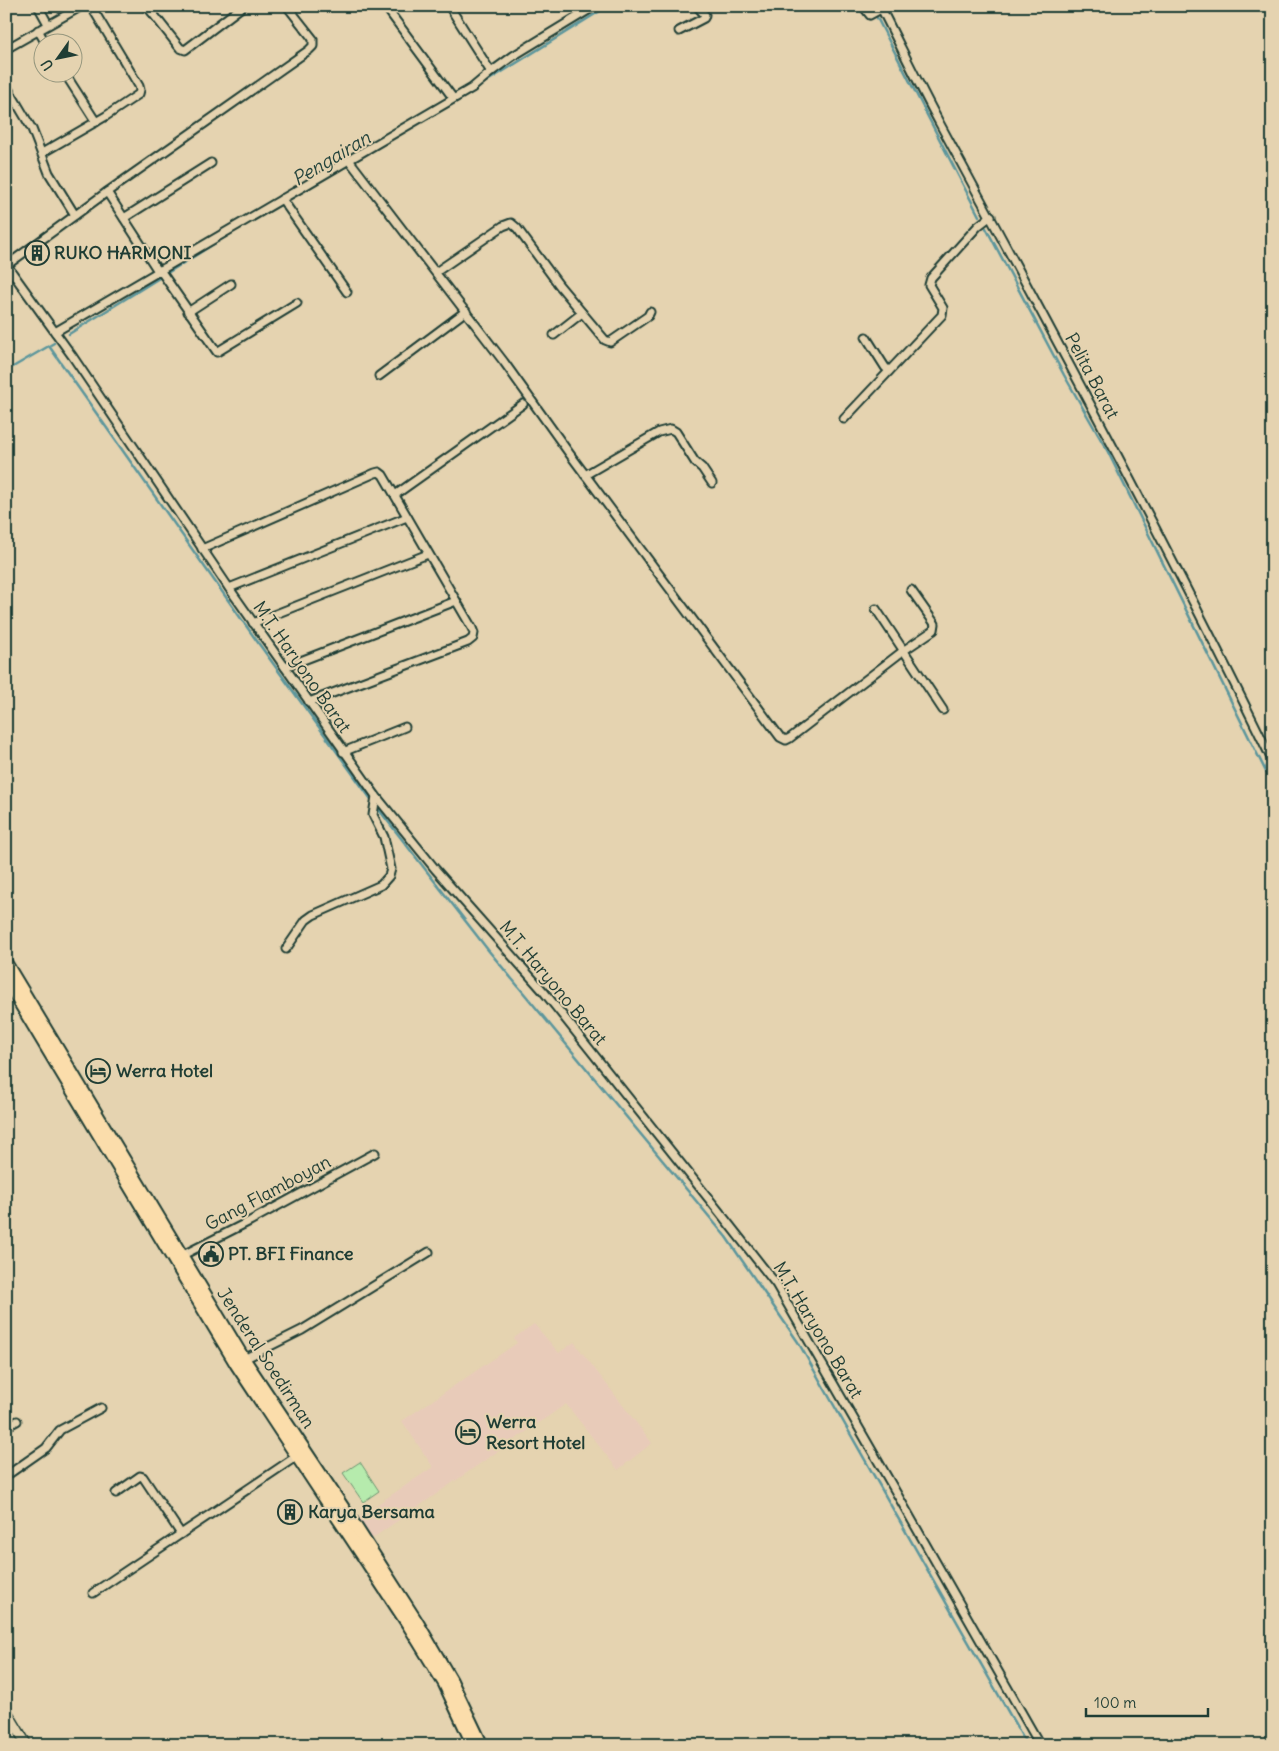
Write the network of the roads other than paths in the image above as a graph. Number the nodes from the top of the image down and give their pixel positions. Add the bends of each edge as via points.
1 (38, 6) edge
2 (82, 6) edge
3 (91, 6) edge
4 (147, 6) edge
5 (243, 6) edge
6 (287, 6) edge
7 (385, 6) edge
8 (449, 6) edge
9 (595, 6) edge
10 (697, 6) edge
11 (863, 6) edge
12 (881, 8) edge
13 (48, 24) junction
14 (38, 30) joint
15 (679, 31) dead end
16 (6, 49) edge
17 (491, 72) junction
18 (70, 82) edge
19 (6, 86) edge
20 (453, 98) junction
21 (96, 122) junction
22 (42, 153) junction
23 (349, 160) junction
24 (211, 163) dead end
25 (107, 192) junction
26 (282, 199) junction
27 (75, 215) junction
28 (991, 216) junction
29 (124, 218) junction
30 (6, 264) edge
31 (159, 271) junction
32 (436, 272) junction
33 (231, 284) dead end
34 (347, 292) dead end
35 (297, 303) dead end
36 (466, 311) junction
37 (188, 312) junction
38 (650, 312) dead end
39 (582, 313) junction
40 (55, 332) junction
41 (554, 335) dead end
42 (866, 337) dead end
43 (890, 371) junction
44 (379, 376) dead end
45 (522, 404) dead end
46 (844, 419) dead end
47 (585, 475) junction
48 (712, 483) dead end
49 (395, 495) junction
50 (408, 518) junction
51 (202, 549) junction
52 (428, 554) junction
53 (229, 588) junction
54 (911, 590) dead end
55 (456, 602) junction
56 (876, 609) dead end
57 (253, 623) junction
58 (903, 651) junction
59 (285, 667) junction
60 (309, 702) junction
61 (944, 710) dead end
62 (404, 726) dead end
63 (343, 752) junction
64 (1273, 762) edge
65 (376, 796) junction
66 (286, 949) dead end
67 (6, 963) edge
68 (8, 977) edge
69 (375, 1153) dead end
70 (429, 1252) dead end
71 (177, 1257) junction
72 (244, 1358) junction
73 (100, 1408) dead end
74 (17, 1421) dead end
75 (6, 1427) edge
76 (297, 1456) junction
77 (6, 1476) edge
78 (116, 1493) dead end
79 (182, 1534) junction
80 (93, 1593) dead end
81 (6, 1710) edge
82 (27, 1745) edge
83 (473, 1745) edge
84 (482, 1745) edge
85 (1040, 1745) edge

1 - 13 street
2 - 13 street
3 - 21 street via 140,90 136,97
4 - 5 street via 185,50
6 - 25 street via 313,39 313,46
7 - 20 street
8 - 17 street
9 - 17 street
10 - 15 street via 704,18
11 - 12 street via 870,15
12 - 28 street, Pelita Barat
13 - 14 street
14 - 16 street
17 - 20 street
18 - 21 street
19 - 22 street via 32,129
20 - 23 street
21 - 22 street
22 - 27 street via 49,173
23 - 26 street
23 - 32 street
24 - 29 street
25 - 27 street
25 - 29 street
26 - 31 street
26 - 34 street
27 - 30 street
28 - 43 street via 931,278 930,289 944,308 944,313
28 - 64 street, Pelita Barat
29 - 31 street
30 - 40 street, M.T. Haryono Barat
31 - 37 street
31 - 40 street
32 - 36 street
32 - 39 street via 511,223
33 - 37 street
35 - 37 street via 217,352
36 - 44 street
36 - 47 street
38 - 39 street via 610,342
39 - 41 street
40 - 51 street, M.T. Haryono Barat
42 - 43 street via 884,367
43 - 46 street
45 - 49 street
47 - 48 street via 658,432 671,429
47 - 58 street via 783,740 790,738
49 - 50 street
49 - 51 street via 383,475 375,473
50 - 52 street
50 - 53 street
51 - 53 street, M.T. Haryono Barat
52 - 55 street
52 - 57 street
53 - 57 street, M.T. Haryono Barat
54 - 58 street via 935,627
55 - 59 street
55 - 60 street via 474,633 468,642
56 - 58 street
57 - 59 street, M.T. Haryono Barat
58 - 61 street
59 - 60 street, M.T. Haryono Barat
60 - 63 street, M.T. Haryono Barat
62 - 63 street
63 - 65 street, M.T. Haryono Barat
65 - 66 street via 373,815 384,837 391,869 389,876 381,885 313,915
65 - 85 street, M.T. Haryono Barat via 436,870 544,992 776,1284
67 - 68 highway, Jenderal Soedirman
68 - 71 highway, Jenderal Soedirman
69 - 71 street, Gang Flamboyan
70 - 72 street via 302,1330
71 - 72 highway, Jenderal Soedirman
71 - 76 highway, Jenderal Soedirman via 236,1364
72 - 84 highway, Jenderal Soedirman via 398,1592 452,1680
73 - 77 street via 60,1430 46,1448
74 - 75 street
76 - 79 street
76 - 83 highway, Jenderal Soedirman via 428,1656
78 - 79 street via 143,1477
79 - 80 street
81 - 82 street

